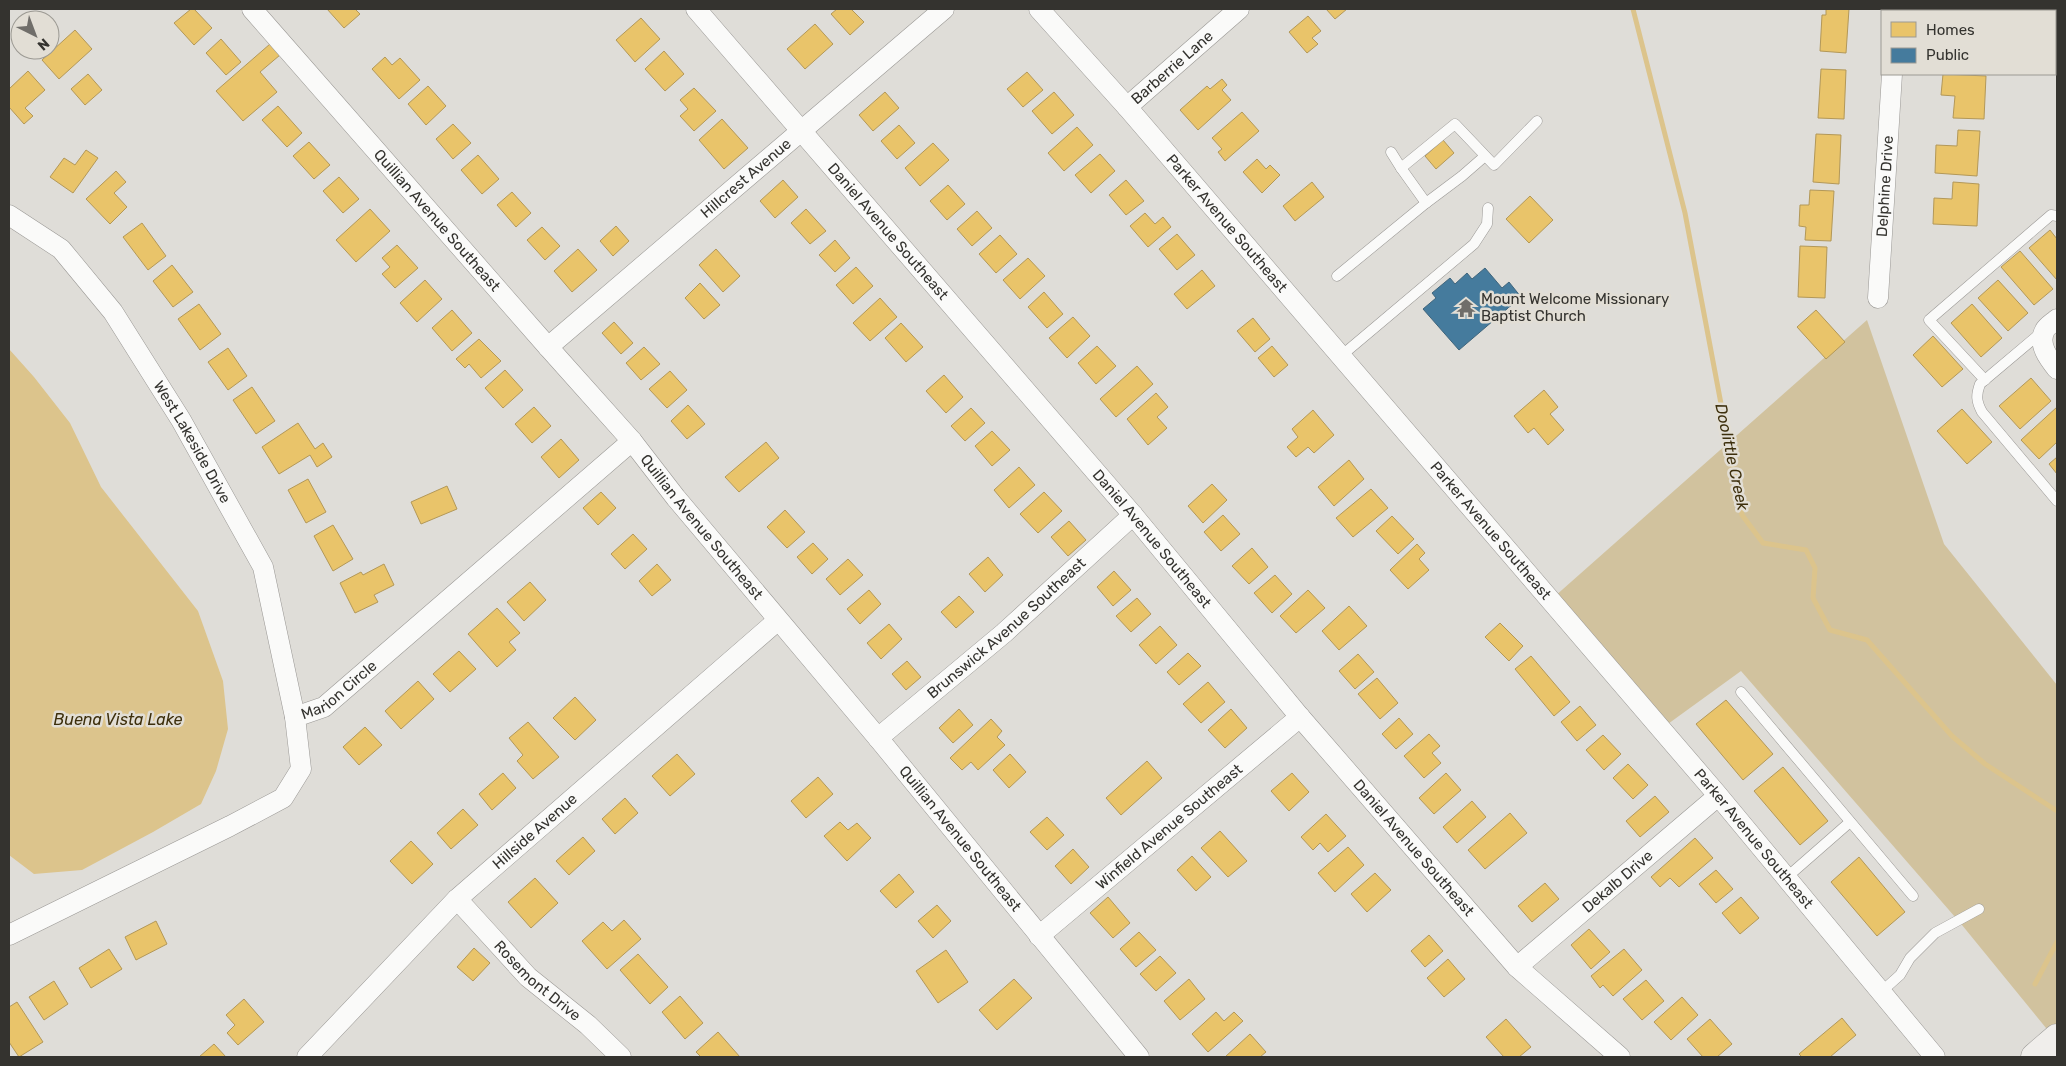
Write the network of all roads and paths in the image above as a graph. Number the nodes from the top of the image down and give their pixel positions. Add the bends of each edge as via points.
1 (252, 9) edge
2 (696, 9) edge
3 (944, 9) edge
4 (1039, 9) edge
5 (1239, 9) edge
6 (1892, 75) edge
7 (1127, 107) junction
8 (1538, 121) dead end
9 (802, 131) junction
10 (1391, 152) dead end
11 (1485, 156) junction
12 (1401, 168) junction
13 (1426, 203) junction
14 (1488, 208) dead end
15 (9, 215) edge
16 (2057, 216) edge
17 (1337, 276) dead end
18 (1878, 298) dead end
19 (2051, 324) edge
20 (548, 347) junction
21 (1341, 356) junction
22 (2057, 369) edge
23 (1984, 380) junction
24 (632, 441) junction
25 (2057, 501) edge
26 (1133, 515) junction
27 (777, 621) junction
28 (1741, 692) dead end
29 (295, 717) junction
30 (1300, 717) junction
31 (878, 738) junction
32 (1718, 796) junction
33 (1850, 822) junction
34 (1786, 878) junction
35 (1913, 896) dead end
36 (457, 899) junction
37 (1978, 909) dead end
38 (9, 935) edge
39 (1040, 936) junction
40 (1517, 967) junction
41 (1881, 992) junction
42 (2057, 1038) edge
43 (307, 1057) edge
44 (621, 1057) edge
45 (1139, 1057) edge
46 (1620, 1057) edge
47 (1935, 1057) edge
48 (2035, 1057) edge

1 - 20 street, Quillian Avenue Southeast
2 - 9 street, Daniel Avenue Southeast
3 - 9 street, Hillcrest Avenue
4 - 7 street, Parker Avenue Southeast
5 - 7 street, Barberrie Lane
6 - 18 street, Delphine Drive
7 - 21 street, Parker Avenue Southeast
8 - 11 lane via 1494,165
9 - 20 street, Hillcrest Avenue
9 - 26 street, Daniel Avenue Southeast
10 - 12 lane
11 - 12 lane via 1455,124
11 - 13 lane
12 - 13 lane
13 - 17 lane
14 - 21 lane via 1487,224 1474,244
15 - 29 street, West Lakeside Drive via 67,256 113,312 181,420 263,568
16 - 23 lane via 2051,215 1929,320
19 - 22 street via 2042,342 2046,356
19 - 23 lane
20 - 24 street, Quillian Avenue Southeast
21 - 32 street, Parker Avenue Southeast
23 - 25 lane via 1976,394 1977,404
24 - 27 street, Quillian Avenue Southeast
24 - 29 street, Marion Circle via 324,707
26 - 30 street, Daniel Avenue Southeast
26 - 31 street, Brunswick Avenue Southeast via 1004,632
27 - 31 street, Quillian Avenue Southeast
27 - 36 street, Hillside Avenue
28 - 33 lane
29 - 38 street, Marion Circle via 301,769 283,798
30 - 39 street, Winfield Avenue Southeast
30 - 40 street, Daniel Avenue Southeast
31 - 39 street, Quillian Avenue Southeast
32 - 34 street, Parker Avenue Southeast
32 - 40 street, Dekalb Drive
33 - 34 lane
33 - 35 lane
34 - 41 street, Parker Avenue Southeast
36 - 43 street, Hillside Avenue
36 - 44 street, Rosemont Drive via 528,977 588,1025
37 - 41 lane via 1935,934
39 - 45 street, Quillian Avenue Southeast
40 - 46 street, Daniel Avenue Southeast
41 - 47 street, Parker Avenue Southeast
42 - 48 main road

